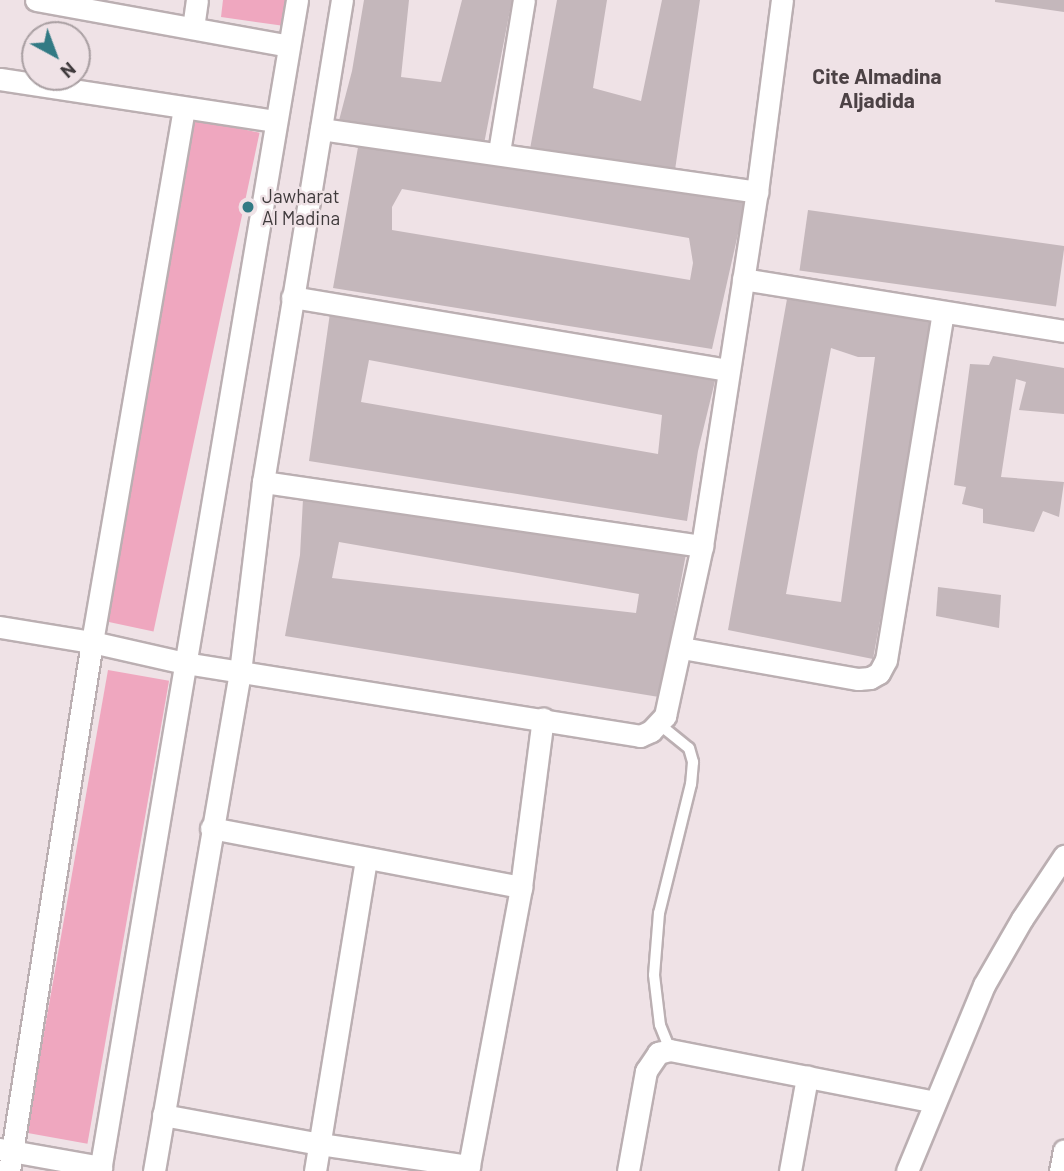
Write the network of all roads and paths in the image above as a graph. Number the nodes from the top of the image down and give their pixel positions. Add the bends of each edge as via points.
1 (36, 0) edge
2 (197, 0) edge
3 (296, 0) edge
4 (342, 0) edge
5 (524, 0) edge
6 (782, 0) edge
7 (193, 28) junction
8 (289, 46) junction
9 (0, 79) edge
10 (184, 108) junction
11 (276, 121) junction
12 (321, 129) junction
13 (499, 152) junction
14 (757, 192) junction
15 (743, 279) junction
16 (292, 297) junction
17 (943, 313) junction
18 (1064, 331) edge
19 (727, 370) junction
20 (263, 482) junction
21 (702, 546) junction
22 (0, 626) edge
23 (92, 642) junction
24 (682, 648) junction
25 (185, 663) junction
26 (240, 671) junction
27 (542, 718) junction
28 (659, 724) junction
29 (211, 828) junction
30 (1064, 856) edge
31 (366, 858) junction
32 (521, 887) junction
33 (670, 1050) junction
34 (807, 1077) junction
35 (934, 1102) junction
36 (163, 1115) junction
37 (320, 1144) junction
38 (1064, 1150) edge
39 (7, 1157) edge
40 (469, 1168) edge
41 (101, 1169) edge
42 (154, 1171) edge
43 (315, 1171) edge
44 (628, 1171) edge
45 (790, 1171) edge
46 (907, 1171) edge
47 (1060, 1171) edge

1 - 7 street
2 - 7 street
3 - 8 street
4 - 12 street
5 - 13 street
6 - 14 street
7 - 8 street
8 - 11 street
9 - 10 street
10 - 11 street
10 - 23 street
11 - 25 street
12 - 13 street
12 - 16 street
13 - 14 street
14 - 15 street
15 - 17 street
15 - 19 street
16 - 19 street
16 - 20 street
17 - 18 street
17 - 24 street via 886,660 878,673 858,679
19 - 21 street
20 - 21 street
20 - 26 street
21 - 24 street
22 - 23 street
23 - 25 street
23 - 39 street
24 - 28 street via 666,716
25 - 26 street
25 - 41 street
26 - 27 street
26 - 29 street
27 - 28 street via 640,736
27 - 32 street
28 - 33 lane via 689,748 693,762 659,913 654,975 660,1025
29 - 31 street
29 - 36 street
30 - 35 street via 984,985
31 - 32 street
31 - 37 street
32 - 40 street
33 - 34 street
33 - 44 street via 658,1053 646,1071
34 - 35 street
34 - 45 street
35 - 46 street
36 - 37 street
36 - 42 street
37 - 40 street
37 - 43 street
38 - 47 street
39 - 41 street

